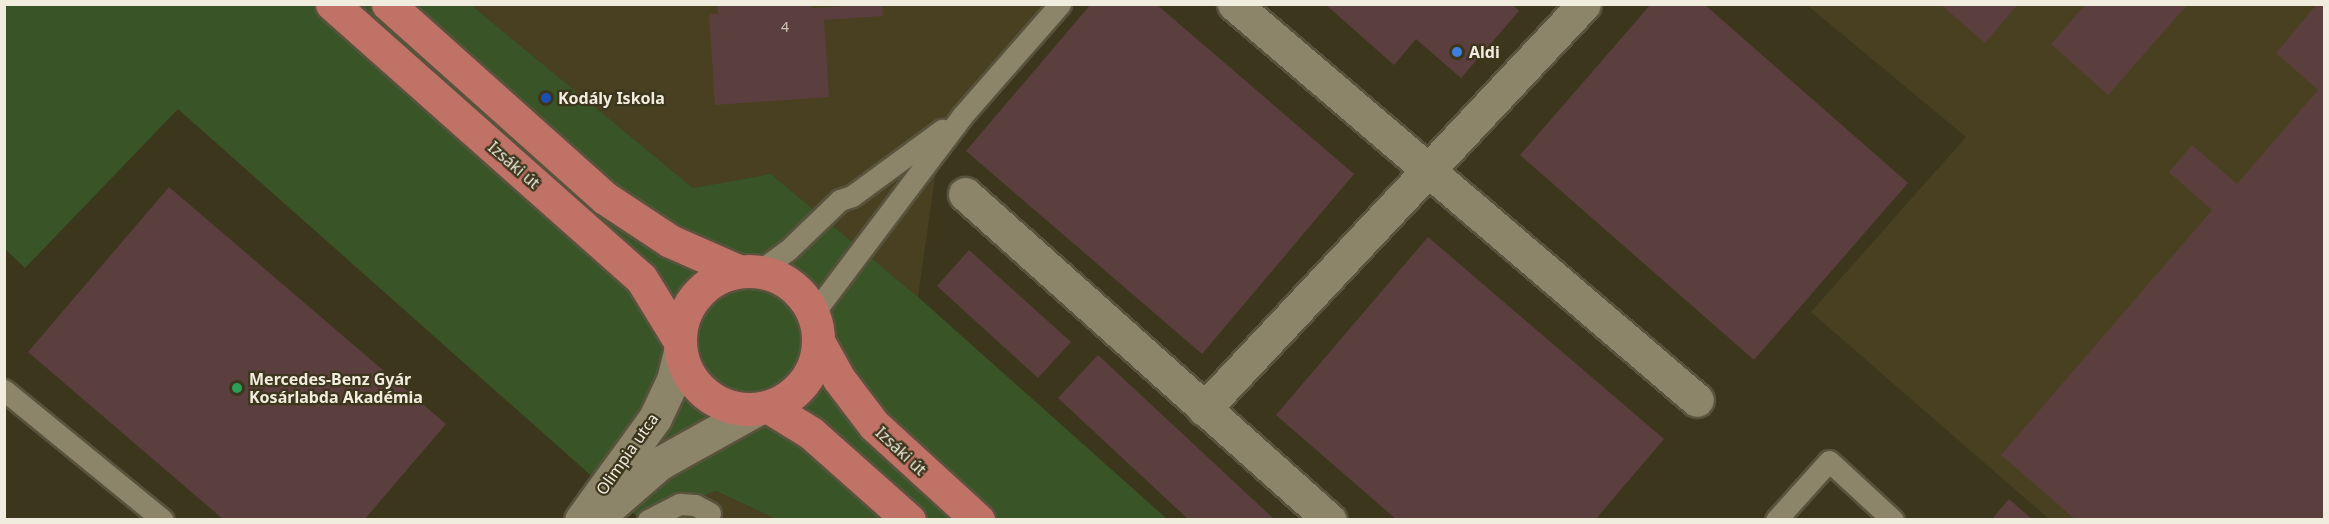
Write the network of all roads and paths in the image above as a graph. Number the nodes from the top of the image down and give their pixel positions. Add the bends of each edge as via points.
1 (332, 4) edge
2 (388, 4) edge
3 (1060, 4) edge
4 (1234, 4) edge
5 (1584, 4) edge
6 (962, 116) junction
7 (1428, 170) junction
8 (965, 194) dead end
9 (748, 271) junction
10 (816, 328) junction
11 (680, 346) junction
12 (4, 390) edge
13 (1696, 400) dead end
14 (763, 408) junction
15 (1204, 409) junction
16 (710, 513) dead end
17 (163, 519) edge
18 (581, 519) edge
19 (595, 519) edge
20 (648, 519) edge
21 (909, 519) edge
22 (978, 519) edge
23 (1329, 519) edge
24 (1776, 519) edge
25 (1893, 519) edge

1 - 11 main road, Izsáki út via 641,278
2 - 9 main road via 605,198 669,241
3 - 6 lane
4 - 7 street
5 - 7 street
6 - 9 lane via 852,196 840,200 787,250
6 - 10 lane
7 - 13 street
7 - 15 street
8 - 15 street
9 - 10 main road via 789,283 807,302
9 - 11 main road via 714,280 694,296 683,317
10 - 14 main road via 807,379 789,397
10 - 22 main road, Izsáki út via 839,380 873,425
11 - 14 main road via 688,374 702,392 734,408
11 - 18 street, Olimpia utca via 673,380 655,418
12 - 17 lane
14 - 19 street, Olimpia utca via 660,463
14 - 21 main road via 811,433
15 - 23 street
16 - 20 lane via 695,505 680,504
24 - 25 lane via 1829,461

